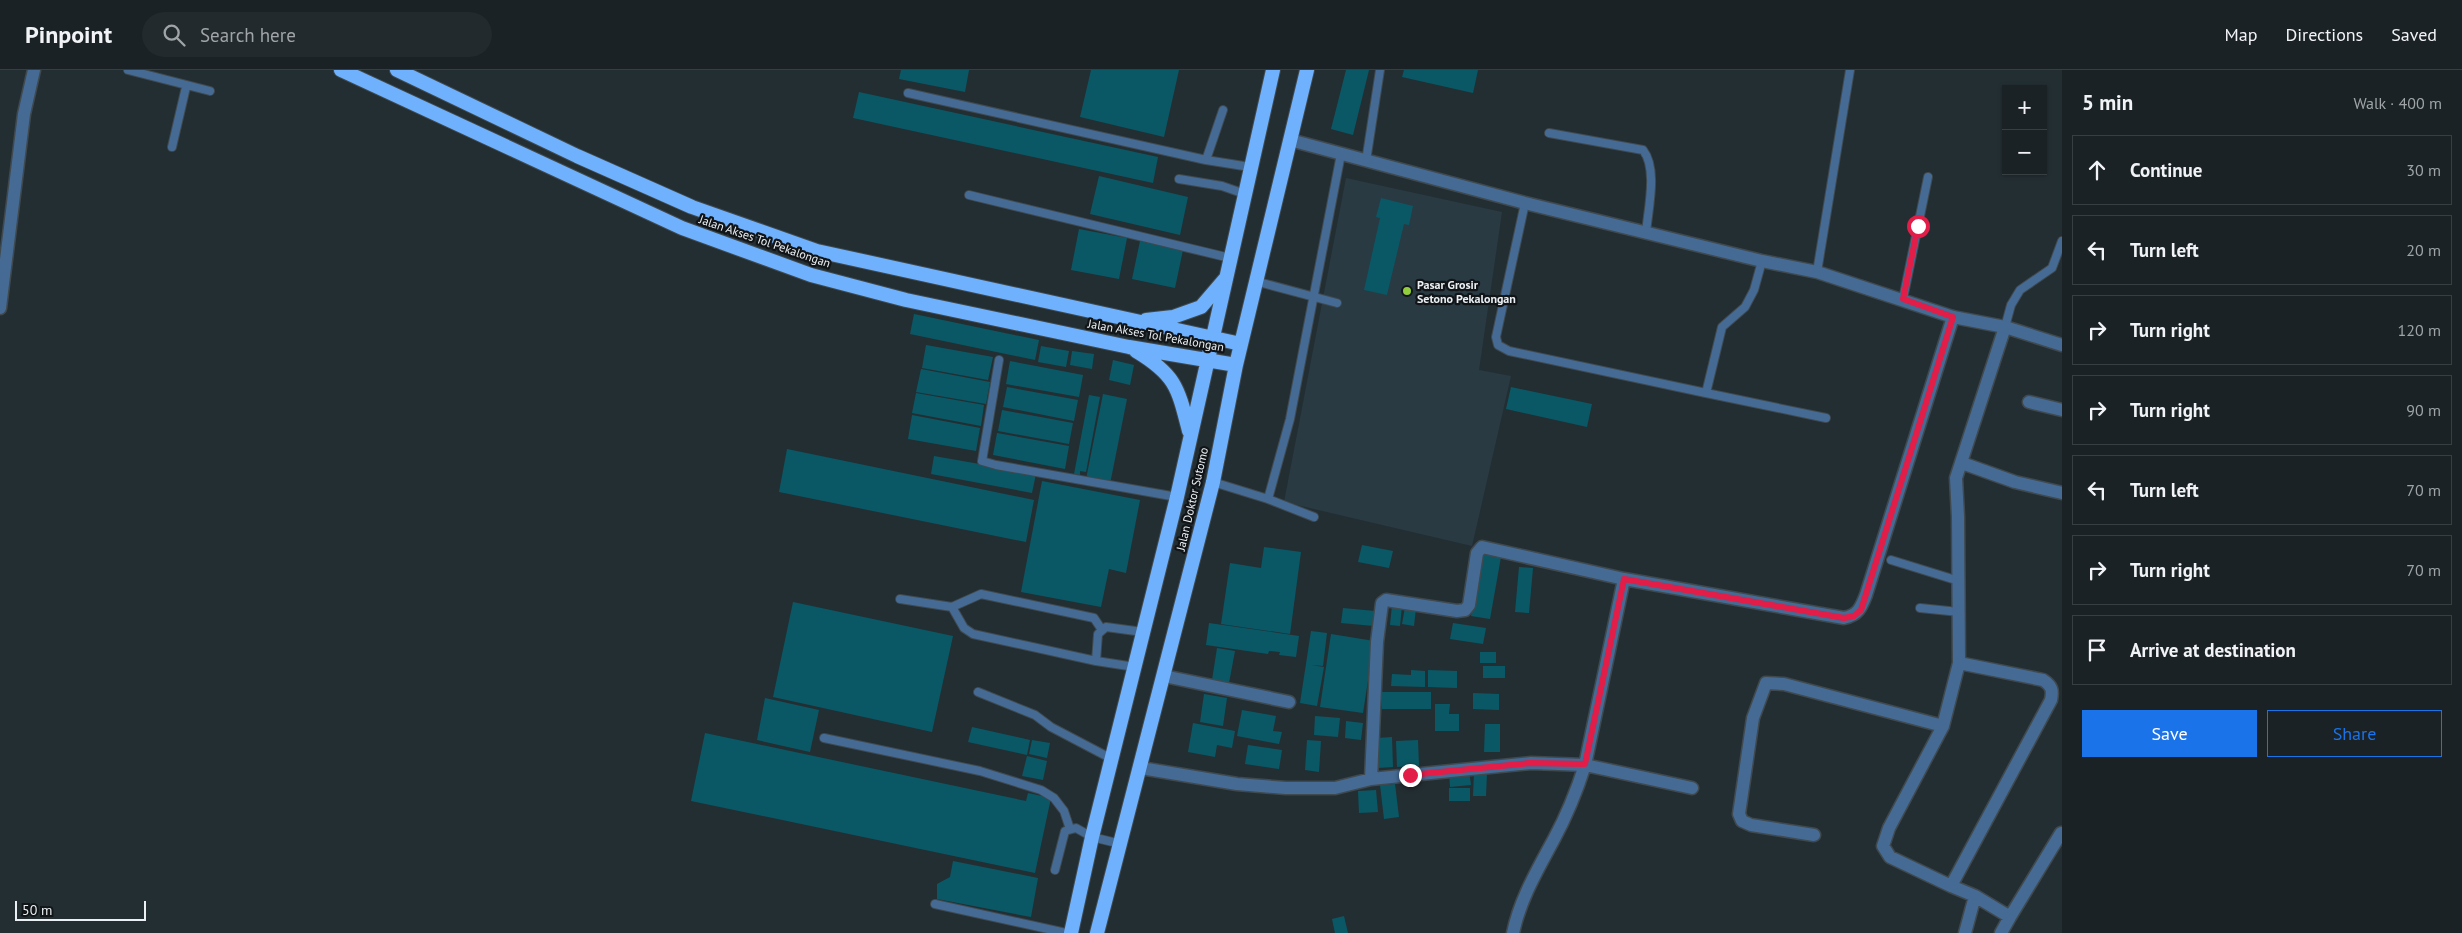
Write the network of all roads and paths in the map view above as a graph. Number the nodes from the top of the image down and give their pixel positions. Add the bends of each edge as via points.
1 (34, 70) edge
2 (128, 70) edge
3 (341, 70) edge
4 (397, 70) edge
5 (1273, 70) edge
6 (1307, 70) edge
7 (1380, 70) edge
8 (1850, 70) edge
9 (186, 87) junction
10 (210, 92) dead end
11 (908, 93) dead end
12 (1223, 110) dead end
13 (1549, 133) dead end
14 (1290, 140) junction
15 (172, 147) dead end
16 (1341, 154) junction
17 (1206, 160) junction
18 (1366, 160) junction
19 (1250, 167) junction
20 (1928, 177) dead end
21 (1179, 179) dead end
22 (1246, 194) junction
23 (969, 195) dead end
24 (1525, 203) junction
25 (1646, 233) junction
26 (2062, 241) edge
27 (1230, 258) junction
28 (1762, 261) junction
29 (1817, 272) junction
30 (1226, 278) junction
31 (1255, 281) junction
32 (1312, 296) junction
33 (1903, 299) junction
34 (1337, 303) dead end
35 (0, 308) edge
36 (1953, 317) junction
37 (1135, 321) junction
38 (2004, 327) junction
39 (1212, 338) junction
40 (1241, 344) junction
41 (2062, 345) edge
42 (1129, 347) junction
43 (1207, 359) junction
44 (999, 360) dead end
45 (1236, 365) junction
46 (1706, 393) junction
47 (2029, 402) dead end
48 (2062, 410) edge
49 (1826, 418) dead end
50 (1190, 434) junction
51 (1962, 463) junction
52 (1213, 482) junction
53 (2062, 494) edge
54 (1178, 497) junction
55 (1268, 499) junction
56 (1314, 517) dead end
57 (1891, 560) dead end
58 (1624, 579) junction
59 (1959, 581) junction
60 (900, 600) dead end
61 (952, 608) junction
62 (1920, 608) dead end
63 (1959, 612) junction
64 (1102, 630) junction
65 (1143, 632) junction
66 (1096, 661) junction
67 (1959, 663) junction
68 (1134, 667) junction
69 (1164, 676) junction
70 (978, 692) dead end
71 (1289, 702) dead end
72 (1943, 726) junction
73 (824, 738) dead end
74 (1112, 759) junction
75 (1585, 764) junction
76 (1141, 768) junction
77 (1371, 779) junction
78 (1692, 788) dead end
79 (1070, 829) junction
80 (2061, 833) edge
81 (1814, 835) dead end
82 (1092, 837) junction
83 (1120, 844) junction
84 (1055, 870) dead end
85 (1951, 886) junction
86 (1976, 896) junction
87 (935, 904) dead end
88 (2009, 916) junction
89 (1966, 929) edge
90 (1066, 933) edge
91 (1071, 933) edge
92 (1097, 933) edge
93 (1512, 933) edge
94 (2001, 933) edge

1 - 35 street via 24,114
2 - 9 lane
3 - 42 highway, Jalan Akses Tol Pekalongan via 682,228 802,272 906,300
4 - 37 highway, Jalan Akses Tol Pekalongan via 692,207 816,251
5 - 19 highway, Jalan Doktor Sutomo
6 - 14 highway, Jalan Doktor Sutomo
7 - 18 lane
8 - 29 lane
9 - 10 lane
9 - 15 lane
11 - 17 lane
12 - 17 lane
13 - 25 lane via 1643,150 1649,158 1651,170
14 - 16 street
14 - 31 highway, Jalan Doktor Sutomo
16 - 18 street
16 - 32 lane
17 - 19 lane
18 - 24 street
19 - 22 highway, Jalan Doktor Sutomo
20 - 33 lane
21 - 22 lane via 1222,186
22 - 27 highway, Jalan Doktor Sutomo
23 - 27 lane
24 - 25 street
24 - 46 lane via 1496,337 1498,345 1509,351
25 - 28 street
26 - 38 lane via 2052,268 2020,290
27 - 30 highway, Jalan Doktor Sutomo
28 - 29 street
28 - 46 lane via 1754,290 1745,307 1722,327
29 - 33 street
30 - 37 highway via 1201,307 1173,317
30 - 39 highway, Jalan Doktor Sutomo
31 - 32 lane
31 - 40 highway, Jalan Doktor Sutomo
32 - 34 lane
32 - 55 lane via 1290,419
33 - 36 street
36 - 38 street
36 - 58 street via 1866,596 1861,610 1854,616 1844,618
37 - 39 highway, Jalan Akses Tol Pekalongan
38 - 41 street
38 - 51 street
39 - 40 highway, Jalan Akses Tol Pekalongan
39 - 43 highway, Jalan Doktor Sutomo
40 - 45 highway, Jalan Doktor Sutomo
42 - 43 highway, Jalan Akses Tol Pekalongan
42 - 50 highway via 1158,364 1179,390
43 - 45 highway, Jalan Akses Tol Pekalongan
43 - 50 highway, Jalan Doktor Sutomo
44 - 54 lane via 982,461
45 - 52 highway, Jalan Doktor Sutomo
46 - 49 lane
47 - 48 street
50 - 54 highway, Jalan Doktor Sutomo
51 - 53 street
51 - 59 street via 1956,478
52 - 55 lane
52 - 69 highway, Jalan Doktor Sutomo
54 - 65 highway, Jalan Doktor Sutomo
55 - 56 lane
57 - 59 lane
58 - 75 street
58 - 77 street via 1482,547 1477,553 1469,604 1465,610 1386,600 1382,603 1377,642
59 - 63 street
60 - 61 lane
61 - 64 lane via 981,594 1094,618
61 - 66 lane via 964,628 973,634
62 - 63 lane
63 - 67 street
64 - 65 lane
64 - 66 lane via 1098,634
65 - 68 highway, Jalan Doktor Sutomo
66 - 68 lane
67 - 72 street
67 - 85 street via 2044,680 2052,691
68 - 74 highway, Jalan Doktor Sutomo
69 - 71 street
69 - 76 highway, Jalan Doktor Sutomo
70 - 74 lane via 1035,716
72 - 81 street via 1784,684 1766,683 1753,718 1739,814 1742,821 1751,825
72 - 85 street via 1889,828 1883,846 1890,858
73 - 79 lane via 980,771 1040,790 1054,798
74 - 82 highway, Jalan Doktor Sutomo
75 - 77 street via 1530,763
75 - 78 street
75 - 93 street via 1577,792 1526,890
76 - 77 street via 1208,780 1286,788 1335,788
76 - 83 highway, Jalan Doktor Sutomo
79 - 82 lane via 1076,828
79 - 84 lane via 1065,831
80 - 88 street
82 - 83 lane
82 - 91 highway, Jalan Doktor Sutomo
83 - 92 highway, Jalan Doktor Sutomo
85 - 86 street
86 - 88 street
86 - 89 street
87 - 90 lane
88 - 94 street

